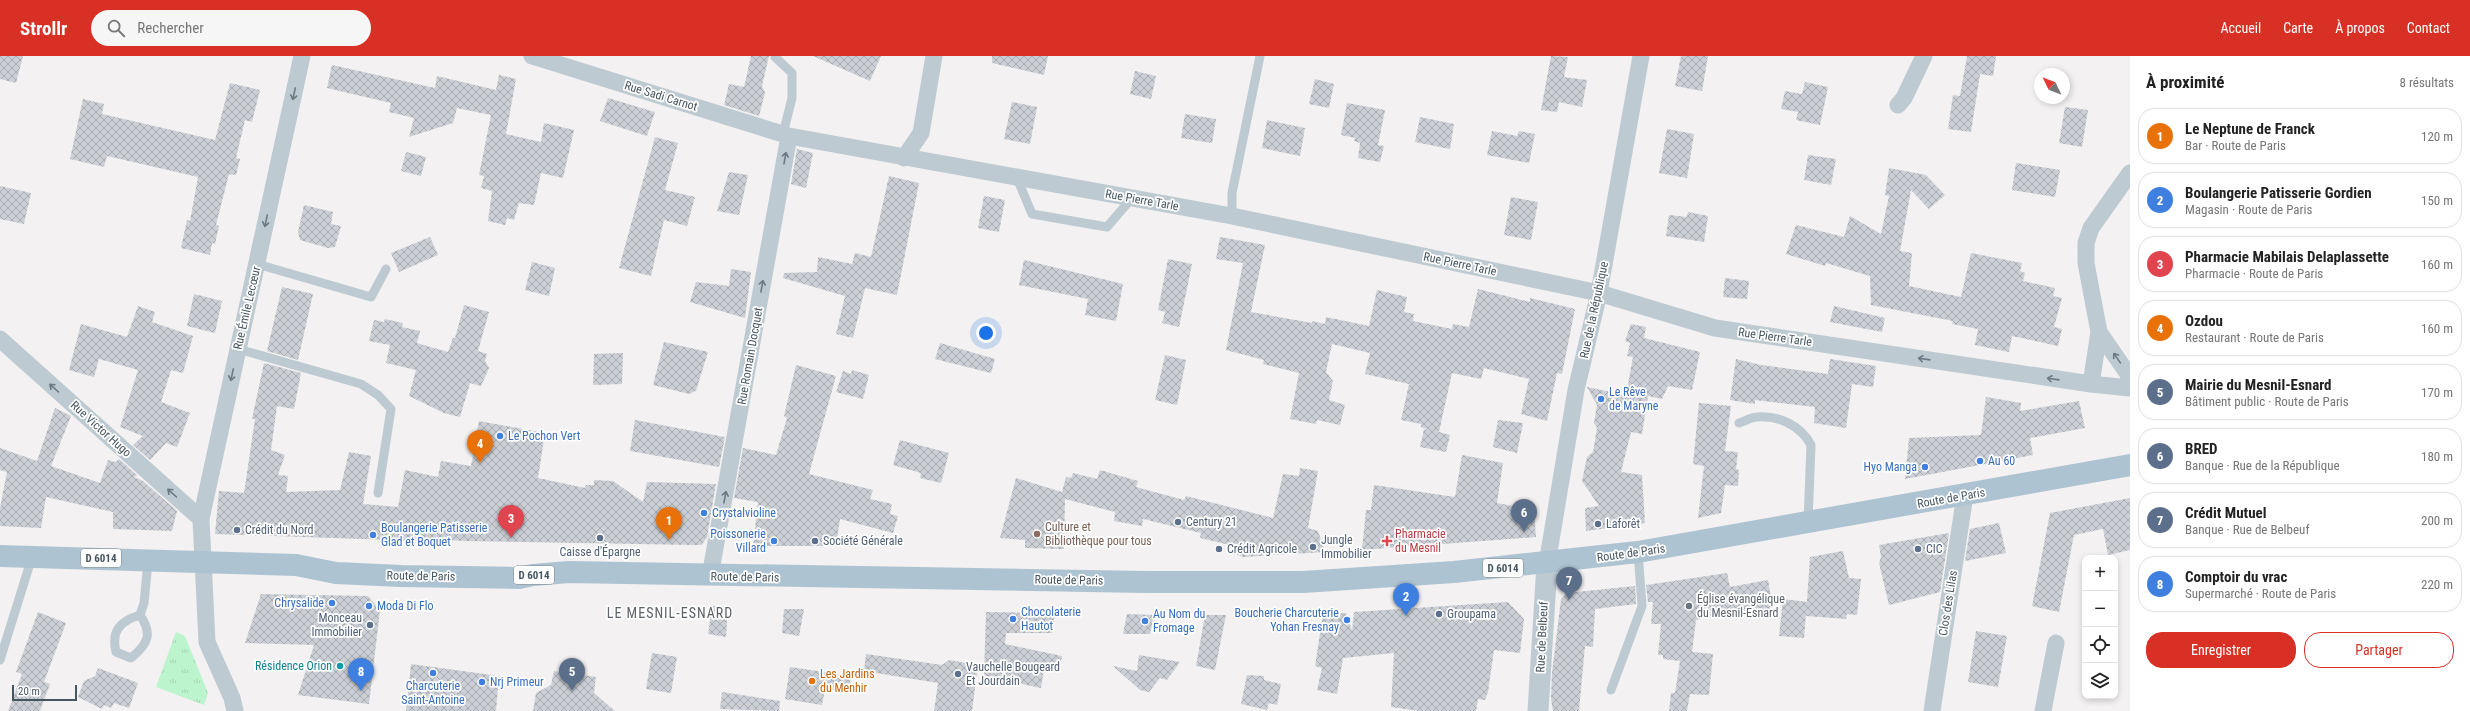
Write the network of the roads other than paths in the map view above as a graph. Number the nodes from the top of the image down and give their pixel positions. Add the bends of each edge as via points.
1 (302, 56) edge
2 (532, 56) edge
3 (934, 56) edge
4 (1260, 56) edge
5 (1641, 56) edge
6 (1924, 56) edge
7 (775, 57) edge
8 (1898, 105) dead end
9 (786, 135) junction
10 (904, 158) junction
11 (2130, 173) edge
12 (1017, 178) junction
13 (1132, 198) junction
14 (1232, 216) junction
15 (257, 264) junction
16 (386, 269) dead end
17 (1599, 293) junction
18 (2099, 332) junction
19 (0, 339) edge
20 (238, 348) junction
21 (2091, 384) junction
22 (2130, 387) edge
23 (1739, 423) dead end
24 (2130, 465) edge
25 (378, 493) dead end
26 (1965, 495) junction
27 (201, 519) junction
28 (1808, 524) junction
29 (1638, 552) junction
30 (0, 556) edge
31 (32, 557) junction
32 (148, 559) junction
33 (202, 560) junction
34 (1547, 564) junction
35 (710, 576) junction
36 (140, 615) junction
37 (2056, 643) dead end
38 (0, 660) edge
39 (1611, 690) dead end
40 (235, 711) edge
41 (1538, 711) edge
42 (1932, 711) edge
43 (2043, 711) edge

1 -> 15 street, Rue Émile Lecœur
2 - 9 street, Rue Sadi Carnot
3 - 10 street via 921,133
4 - 14 lane via 1232,192
5 - 17 street, Rue de la République
6 - 8 street via 1904,98
7 - 9 lane via 792,73 792,98
9 - 10 street, Rue Pierre Tarle
35 -> 9 street, Rue Romain Docquet
10 - 12 street, Rue Pierre Tarle
11 - 18 street via 2090,228 2086,244 2086,263
12 - 13 street, Rue Pierre Tarle
12 - 13 lane via 1032,214 1107,227
13 - 14 street, Rue Pierre Tarle
14 - 17 street, Rue Pierre Tarle
15 - 16 lane via 371,297
15 - 20 street, Rue Émile Lecœur
21 -> 17 street, Rue Pierre Tarle via 1715,328
17 - 34 street, Rue de la République via 1576,390
18 - 21 street
22 -> 18 street via 2128,374
27 -> 19 street, Rue Victor Hugo
20 - 25 lane via 361,384 378,394 391,409
20 -> 27 street, Rue Émile Lecœur
21 - 22 street, Rue Pierre Tarle
23 - 28 lane via 1757,417 1788,422 1806,436 1811,445
24 - 26 main road, Route de Paris / D 6014
26 - 28 main road, Route de Paris / D 6014
26 - 42 street, Clos des Lilas
27 - 33 street, Rue Émile Lecœur
28 - 29 main road, Route de Paris / D 6014
29 - 34 main road, Route de Paris / D 6014
29 - 39 lane via 1642,606
30 - 31 main road, Route de Paris / D 6014
31 - 32 main road, Route de Paris / D 6014
31 - 38 lane
32 - 33 main road, Route de Paris / D 6014
32 - 36 lane via 144,603
33 - 35 main road, Route de Paris / D 6014 via 296,565 354,574 519,578 569,572
33 - 40 street, Rue Émile Lecœur via 207,642 232,698
34 - 35 main road, Route de Paris / D 6014 via 1303,582
34 - 41 street, Rue de Belbeuf
36 - 36 lane via 128,618 116,630 113,641 116,652 131,658 142,649 148,638 147,625
37 - 43 street

